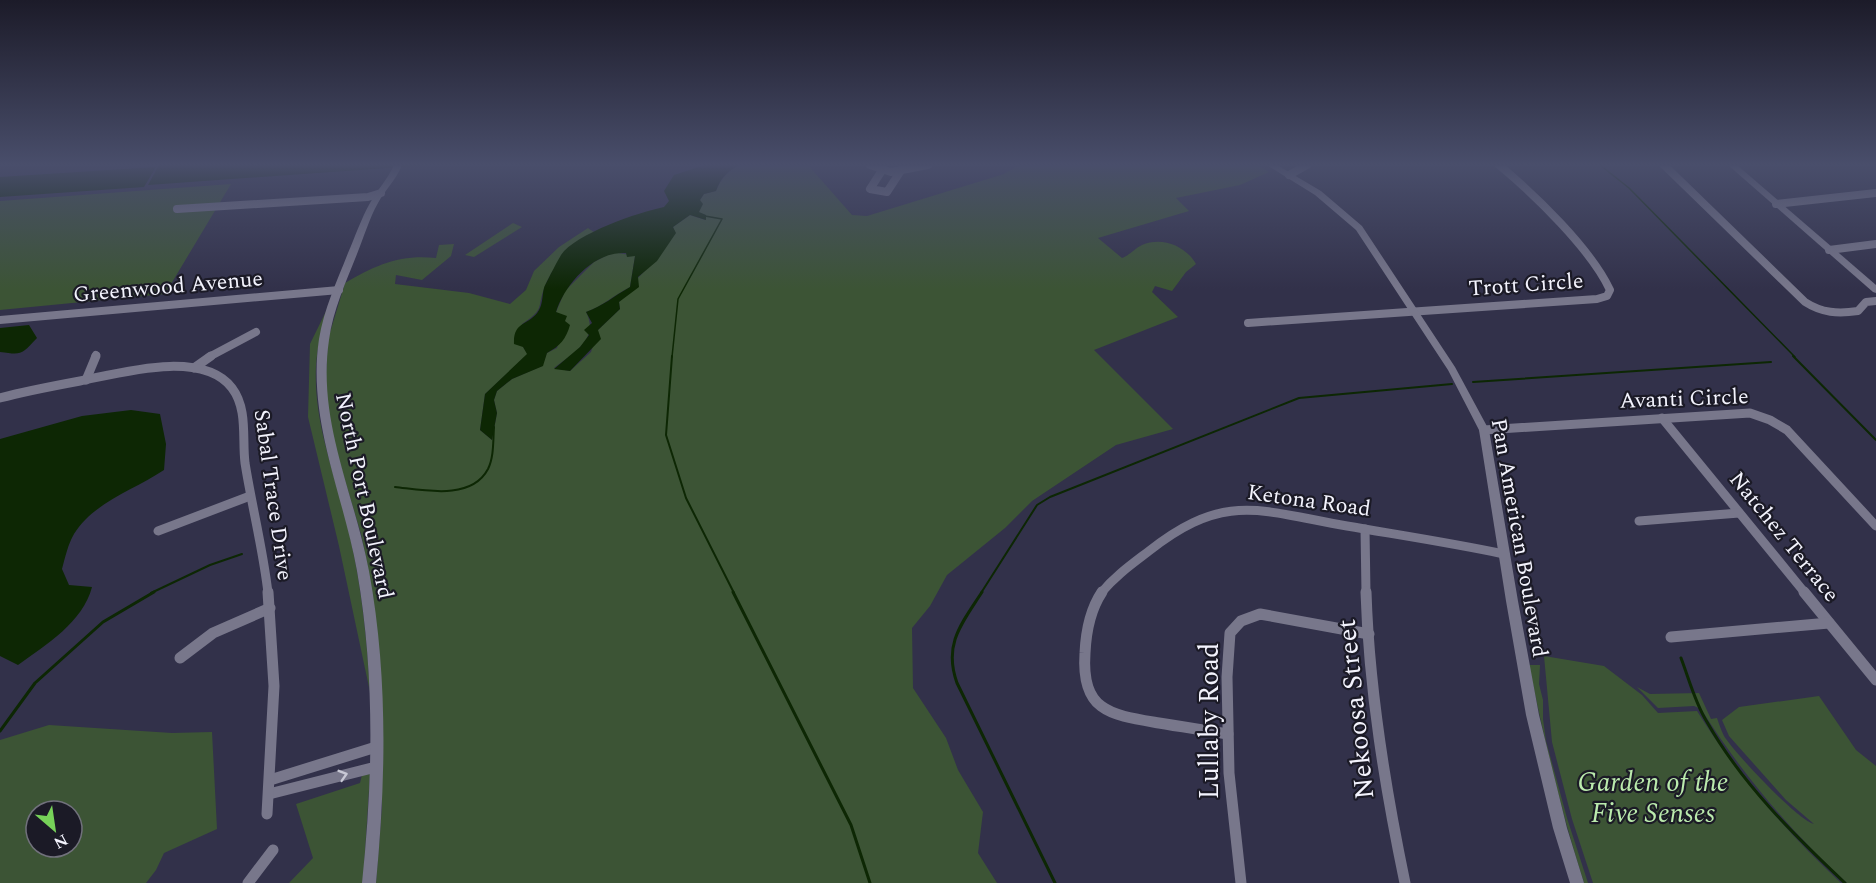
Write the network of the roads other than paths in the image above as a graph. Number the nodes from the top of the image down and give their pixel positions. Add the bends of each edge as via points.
1 (221, 206) edge
2 (373, 206) edge
3 (1334, 206) edge
4 (1543, 206) edge
5 (1708, 206) edge
6 (1785, 206) edge
7 (177, 209) dead end
8 (1876, 244) edge
9 (1834, 249) junction
10 (1876, 281) edge
11 (339, 290) junction
12 (1876, 290) edge
13 (1876, 301) edge
14 (1415, 311) junction
15 (0, 320) edge
16 (1248, 323) dead end
17 (256, 332) dead end
18 (96, 355) dead end
19 (194, 369) junction
20 (86, 380) junction
21 (0, 398) edge
22 (1662, 418) junction
23 (1484, 429) junction
24 (250, 496) junction
25 (1739, 513) junction
26 (1639, 521) dead end
27 (1876, 526) edge
28 (1365, 529) junction
29 (158, 531) dead end
30 (1504, 554) junction
31 (270, 608) junction
32 (1829, 623) junction
33 (1369, 634) junction
34 (1671, 637) dead end
35 (180, 658) dead end
36 (1876, 680) edge
37 (1228, 734) junction
38 (376, 747) junction
39 (376, 767) junction
40 (309, 768) junction
41 (270, 780) junction
42 (309, 784) junction
43 (269, 794) junction
44 (267, 814) dead end
45 (273, 850) dead end
46 (248, 883) edge
47 (369, 883) edge
48 (1240, 883) edge
49 (1405, 883) edge
50 (1577, 883) edge

1 - 7 street
2 - 11 street, North Port Boulevard
3 - 14 street, Pan American Boulevard via 1359,228
4 - 14 street, Trott Circle via 1610,285 1609,293 1597,299
5 - 13 street via 1818,311 1850,313 1866,302
6 - 9 street
8 - 9 street
9 - 10 street
9 - 12 street
11 - 15 street, Greenwood Avenue
11 - 38 street, North Port Boulevard via 324,339 321,390 327,435 356,536 367,597
14 - 16 street
14 - 23 street, Pan American Boulevard via 1460,381
17 - 19 street via 208,357
18 - 20 street
19 - 20 street, Sabal Trace Drive via 148,369
19 - 24 street, Sabal Trace Drive via 224,380 238,396
20 - 21 street, Sabal Trace Drive
22 - 23 street, Avanti Circle
22 - 25 street, Natchez Terrace
22 - 27 street, Avanti Circle via 1745,412 1770,420 1796,440
23 - 30 street, Pan American Boulevard
24 - 29 street
24 - 31 street, Sabal Trace Drive
25 - 26 street
25 - 32 street, Natchez Terrace
28 - 30 street, Ketona Road
28 - 33 street, Nekoosa Street
28 - 37 street, Ketona Road via 1262,510 1216,513 1179,528 1117,575 1099,596 1090,615 1083,677 1098,704 1123,718
30 - 50 street, Pan American Boulevard via 1540,752
31 - 35 street via 213,633
31 - 41 street, Sabal Trace Drive via 274,709
32 - 34 street
32 - 36 street, Natchez Terrace
33 - 37 street, Lullaby Road via 1271,615 1260,614 1240,621 1228,640
33 - 49 street, Nekoosa Street via 1381,758
37 - 48 street, Lullaby Road
38 - 39 street, North Port Boulevard
38 - 40 street
42 -> 39 street
39 - 47 street, North Port Boulevard
40 - 41 street
40 - 42 street
41 - 43 street, Sabal Trace Drive
42 - 43 street
43 - 44 street, Sabal Trace Drive
45 - 46 street

